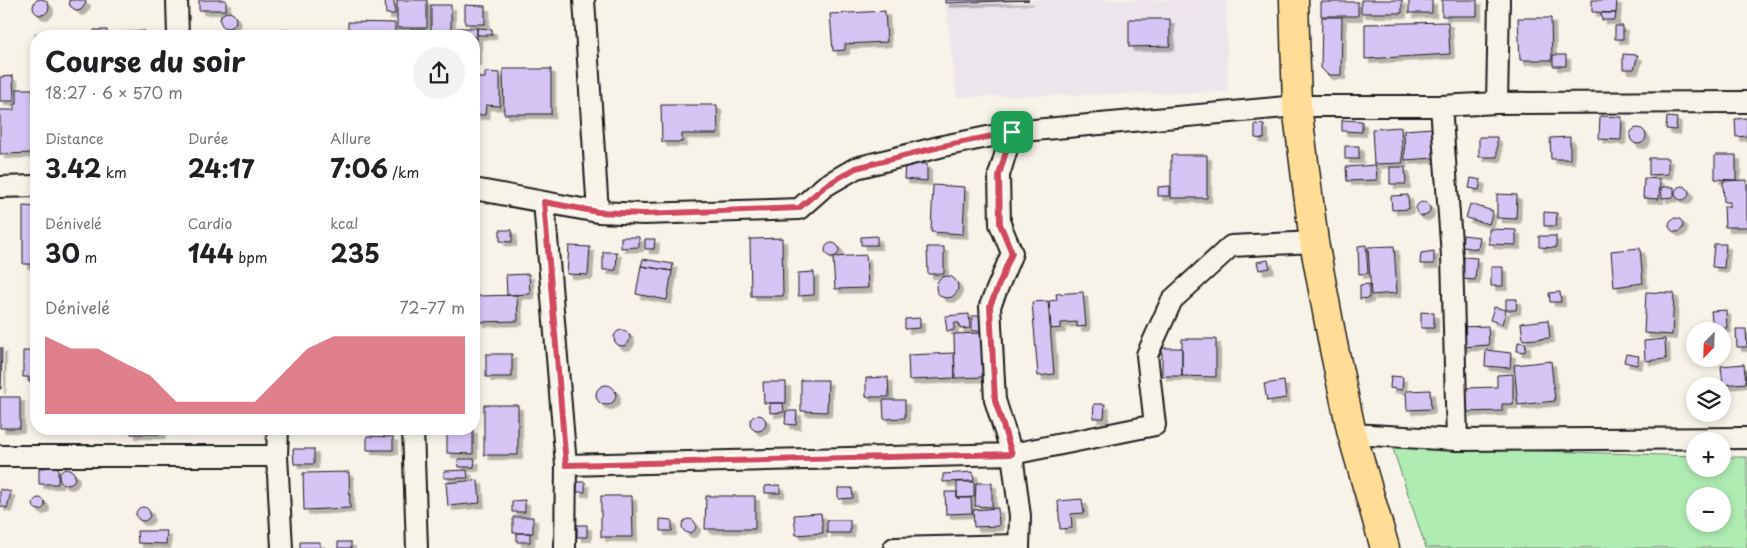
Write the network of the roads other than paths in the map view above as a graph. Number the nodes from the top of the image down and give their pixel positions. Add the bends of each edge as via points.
1 (177, 0) edge
2 (584, 0) edge
3 (1294, 0) edge
4 (1499, 0) edge
5 (178, 30) edge
6 (1747, 102) edge
7 (1497, 103) junction
8 (1297, 106) junction
9 (1441, 106) junction
10 (1012, 132) junction
11 (30, 186) edge
12 (0, 187) edge
13 (480, 190) edge
14 (544, 202) junction
15 (598, 212) junction
16 (1314, 242) junction
17 (1352, 434) junction
18 (278, 435) edge
19 (413, 435) edge
20 (1747, 438) edge
21 (1457, 440) junction
22 (1012, 454) junction
23 (0, 456) edge
24 (278, 456) junction
25 (566, 465) junction
26 (1018, 547) edge
27 (282, 548) edge
28 (417, 548) edge
29 (565, 548) edge
30 (894, 548) edge
31 (1385, 548) edge

1 - 5 street
2 - 15 street
3 - 8 highway
4 - 7 street
6 - 7 street
7 - 9 street
8 - 9 street
8 - 10 street
8 - 16 highway
9 - 21 street via 1452,256
10 - 15 street via 856,168 825,186 799,208 644,214
10 - 22 street via 999,175 1000,224 1012,253 990,306 995,400
11 - 12 street
13 - 14 street
14 - 15 street
14 - 25 street
16 - 17 highway
16 - 22 street via 1231,246 1172,300 1147,355 1155,425
17 - 21 street
17 - 31 highway
18 - 24 street
19 - 28 street
20 - 21 street
22 - 25 street
22 - 26 street via 1020,516
23 - 24 street
24 - 27 street
25 - 29 street
26 - 30 street

